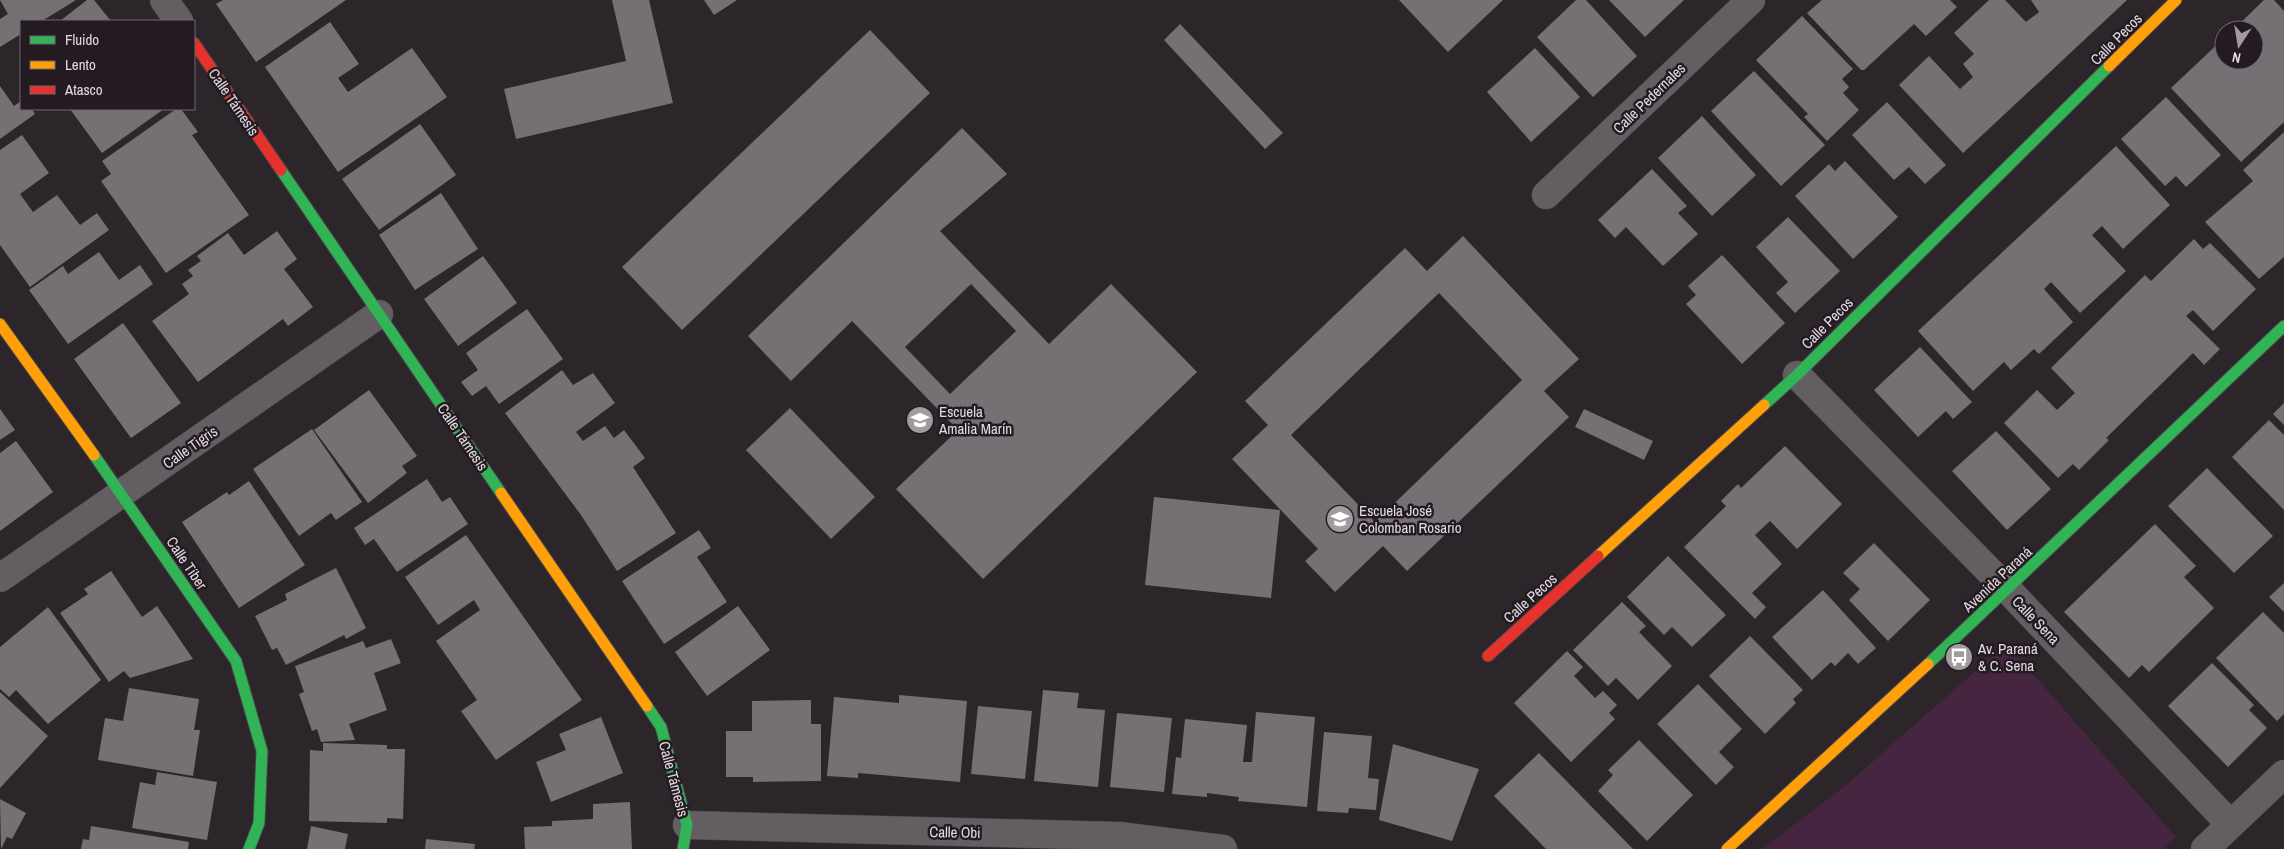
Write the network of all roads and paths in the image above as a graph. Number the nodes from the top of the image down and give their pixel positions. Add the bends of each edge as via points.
1 (164, 0) edge
2 (1751, 0) edge
3 (2176, 0) edge
4 (178, 20) edge
5 (195, 44) edge
6 (1546, 195) dead end
7 (379, 314) junction
8 (0, 324) edge
9 (2284, 326) edge
10 (1797, 375) junction
11 (122, 494) junction
12 (0, 578) edge
13 (2008, 590) junction
14 (1488, 656) dead end
15 (2284, 774) edge
16 (2230, 824) junction
17 (685, 837) edge
18 (1118, 843) edge
19 (249, 849) edge
20 (1223, 849) edge
21 (1727, 849) edge
22 (2205, 849) edge

1 - 4 street
2 - 6 street, Calle Pedernales
3 - 10 street, Calle Pecos
5 - 7 street, Calle Támesis
7 - 11 street, Calle Tigris
7 - 17 street, Calle Támesis via 661,727
8 - 11 street, Calle Tíber
9 - 13 street, Avenida Paraná
10 - 13 street, Calle Sena
10 - 14 street, Calle Pecos
11 - 12 street, Calle Tigris
11 - 19 street, Calle Tíber via 236,661 262,751 259,823
13 - 16 street, Calle Sena
13 - 21 street, Avenida Paraná
15 - 16 street
16 - 22 street
17 - 18 street, Calle Obi
18 - 20 street, Calle Obi

